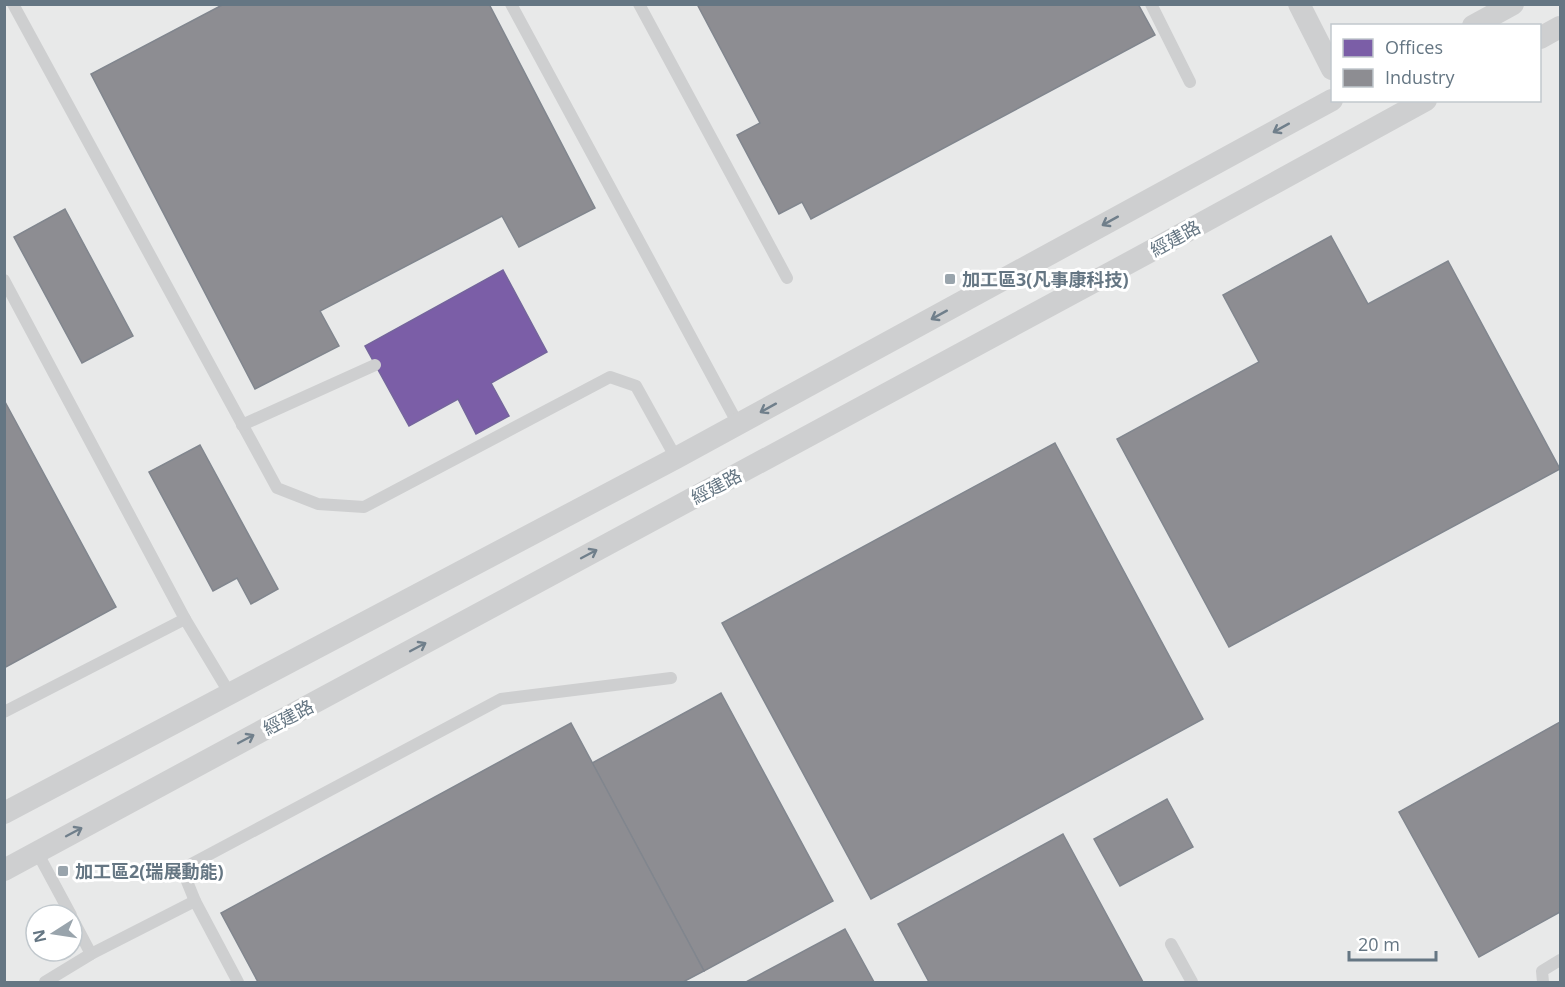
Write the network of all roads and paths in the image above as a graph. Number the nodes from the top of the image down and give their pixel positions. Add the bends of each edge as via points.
1 (13, 4) edge
2 (511, 4) edge
3 (639, 4) edge
4 (1151, 4) edge
5 (1299, 4) edge
6 (1513, 4) edge
7 (1477, 24) edge
8 (1560, 27) edge
9 (1541, 37) edge
10 (1331, 67) edge
11 (1190, 82) dead end
12 (1331, 101) edge
13 (1422, 102) edge
14 (787, 278) dead end
15 (4, 279) edge
16 (375, 365) dead end
17 (738, 424) junction
18 (242, 425) junction
19 (676, 458) junction
20 (185, 619) junction
21 (671, 678) dead end
22 (230, 694) junction
23 (4, 712) edge
24 (4, 813) edge
25 (37, 852) junction
26 (4, 870) edge
27 (195, 901) junction
28 (64, 903) edge
29 (84, 940) edge
30 (1171, 944) dead end
31 (92, 954) junction
32 (1560, 960) edge
33 (45, 982) edge
34 (238, 982) edge
35 (1192, 982) edge
36 (1543, 982) edge

1 - 18 lane
2 - 17 lane
3 - 14 lane
4 - 11 lane
5 - 10 street
6 - 7 street
8 - 9 street
12 -> 17 street
25 -> 13 street, 經建路
15 - 20 lane
16 - 18 lane
17 - 19 street
18 - 19 lane via 277,488 318,504 364,507 610,376 636,386
19 - 22 street
20 - 22 lane
20 - 23 lane
21 - 27 lane via 501,699 182,869
22 - 24 street
25 - 26 street, 經建路
25 - 28 lane
27 - 31 lane
27 - 34 lane
29 - 31 lane
30 - 35 lane
31 - 33 lane
32 - 36 lane via 1542,971

